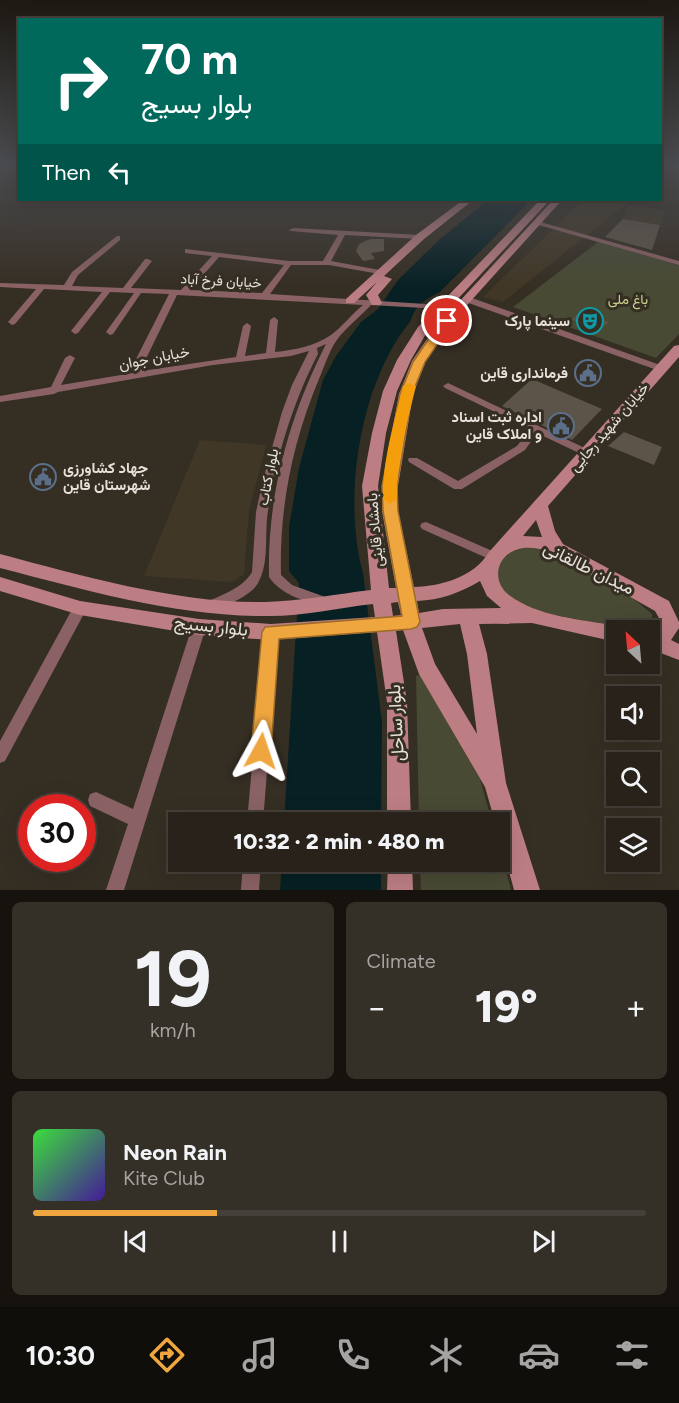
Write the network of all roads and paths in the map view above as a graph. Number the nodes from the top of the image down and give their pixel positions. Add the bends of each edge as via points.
1 (461, 206) edge
2 (462, 206) edge
3 (540, 206) edge
4 (553, 206) edge
5 (537, 223) junction
6 (293, 230) dead end
7 (342, 233) junction
8 (420, 237) junction
9 (117, 238) dead end
10 (188, 251) dead end
11 (217, 255) junction
12 (148, 261) dead end
13 (289, 263) junction
14 (329, 263) junction
15 (679, 263) edge
16 (382, 273) junction
17 (0, 285) edge
18 (42, 287) junction
19 (66, 288) junction
20 (107, 290) junction
21 (125, 290) junction
22 (139, 291) junction
23 (179, 292) junction
24 (264, 296) junction
25 (466, 298) junction
26 (350, 301) junction
27 (372, 303) junction
28 (441, 307) junction
29 (274, 320) dead end
30 (12, 322) dead end
31 (247, 326) dead end
32 (75, 331) dead end
33 (110, 332) dead end
34 (334, 337) junction
35 (313, 347) junction
36 (679, 349) edge
37 (270, 355) junction
38 (70, 358) dead end
39 (240, 359) junction
40 (660, 368) junction
41 (138, 376) junction
42 (448, 386) dead end
43 (54, 391) junction
44 (0, 399) edge
45 (535, 429) junction
46 (585, 452) junction
47 (413, 460) dead end
48 (541, 507) junction
49 (372, 511) junction
50 (390, 511) junction
51 (426, 526) dead end
52 (557, 548) junction
53 (495, 557) junction
54 (0, 561) edge
55 (259, 565) junction
56 (275, 571) junction
57 (0, 584) edge
58 (406, 594) junction
59 (381, 596) junction
60 (323, 602) junction
61 (212, 606) junction
62 (662, 606) junction
63 (80, 608) junction
64 (534, 615) junction
65 (679, 616) edge
66 (468, 617) junction
67 (411, 622) junction
68 (387, 624) junction
69 (199, 627) junction
70 (271, 632) junction
71 (606, 632) edge
72 (660, 638) edge
73 (660, 644) edge
74 (679, 652) edge
75 (0, 756) edge
76 (495, 783) junction
77 (96, 800) dead end
78 (256, 812) edge
79 (399, 812) edge
80 (138, 820) junction
81 (251, 872) edge
82 (400, 872) edge
83 (115, 890) edge
84 (250, 890) edge
85 (400, 890) edge
86 (527, 890) edge

1 - 8 main road
2 - 27 main road via 382,282 372,295
3 - 28 main road, بامشاد قاینی
4 - 5 main road, بامشاد قاینی
5 - 15 street
5 - 25 main road, بامشاد قاینی
6 - 7 street
7 - 8 street
7 - 14 street
8 - 16 main road
9 - 19 street via 75,274
10 - 11 street
11 - 13 street
11 - 23 street
12 - 21 street
13 - 14 street
13 - 24 street
14 - 16 street
16 - 26 main road
17 - 18 street, خیابان فرخ آباد
18 - 19 street, خیابان فرخ آباد
18 - 30 street
19 - 20 street, خیابان فرخ آباد
20 - 21 street, خیابان فرخ آباد
20 - 32 street
21 - 22 street, خیابان فرخ آباد
22 - 23 street, خیابان فرخ آباد
22 - 33 street
23 - 24 street, خیابان فرخ آباد
23 - 41 street via 137,367
24 - 26 street, خیابان فرخ آباد
25 - 40 street
25 - 50 main road, بامشاد قاینی via 419,362 406,394 390,486
26 - 27 street, خیابان فرخ آباد
27 - 28 street, خیابان فرخ آباد
27 - 34 street
28 - 49 main road, بامشاد قاینی via 422,330 390,391 370,486
29 - 37 street
31 - 39 street
34 - 35 street, خیابان جوان
34 - 56 street, بلوار کتاب via 308,389 295,430 279,503
35 - 37 street, خیابان جوان
35 - 55 street, بلوار کتاب via 287,412 272,470 262,512
36 - 40 main road, خیابان شهید رجایی
37 - 39 street, خیابان جوان
38 - 43 street
39 - 41 street, خیابان جوان
40 - 46 main road, خیابان شهید رجایی
41 - 43 street, خیابان جوان
42 - 45 street
43 - 44 street, خیابان جوان
45 - 46 street
45 - 47 street via 521,448 458,486
46 - 48 main road, خیابان شهید رجایی
48 - 52 main road via 547,531
48 - 53 main road, خیابان شهید رجایی
49 - 50 main road
49 - 59 main road, بامشاد قاینی
50 - 58 main road, بامشاد قاینی
51 - 53 street
52 - 53 main road, میدان طالقانی via 539,542 520,542
52 - 62 main road, میدان طالقانی
53 - 58 main road, بلوار بسیج via 459,585
53 - 64 main road via 490,583 499,597 515,609
54 - 61 main road, بلوار بسیج via 120,592
55 - 56 street
55 - 61 street, بلوار کتاب via 252,583
56 - 60 street via 287,588
57 - 63 main road, بلوار بسیج
58 - 59 main road, بلوار بسیج
58 - 67 main road, بامشاد قاینی
59 - 60 main road, بلوار بسیج
59 - 68 main road, بامشاد قاینی
60 - 61 main road, بلوار بسیج via 266,609
62 - 65 main road, میدان طالقانی
62 - 72 main road via 671,624
63 - 69 main road, بلوار بسیج
63 - 75 street
64 - 66 main road, بلوار بسیج
64 - 71 main road
66 - 67 main road, بلوار بسیج
66 - 76 main road
67 - 68 main road, بلوار بسیج
67 - 76 main road via 426,668
68 - 70 main road, بلوار بسیج
68 - 79 main road, بلوار ساحل via 397,702
69 - 70 main road, بلوار بسیج
69 - 80 street
70 - 78 street
73 - 74 main road
76 - 86 main road
77 - 80 street
80 - 83 street
81 - 84 street
82 - 85 main road

